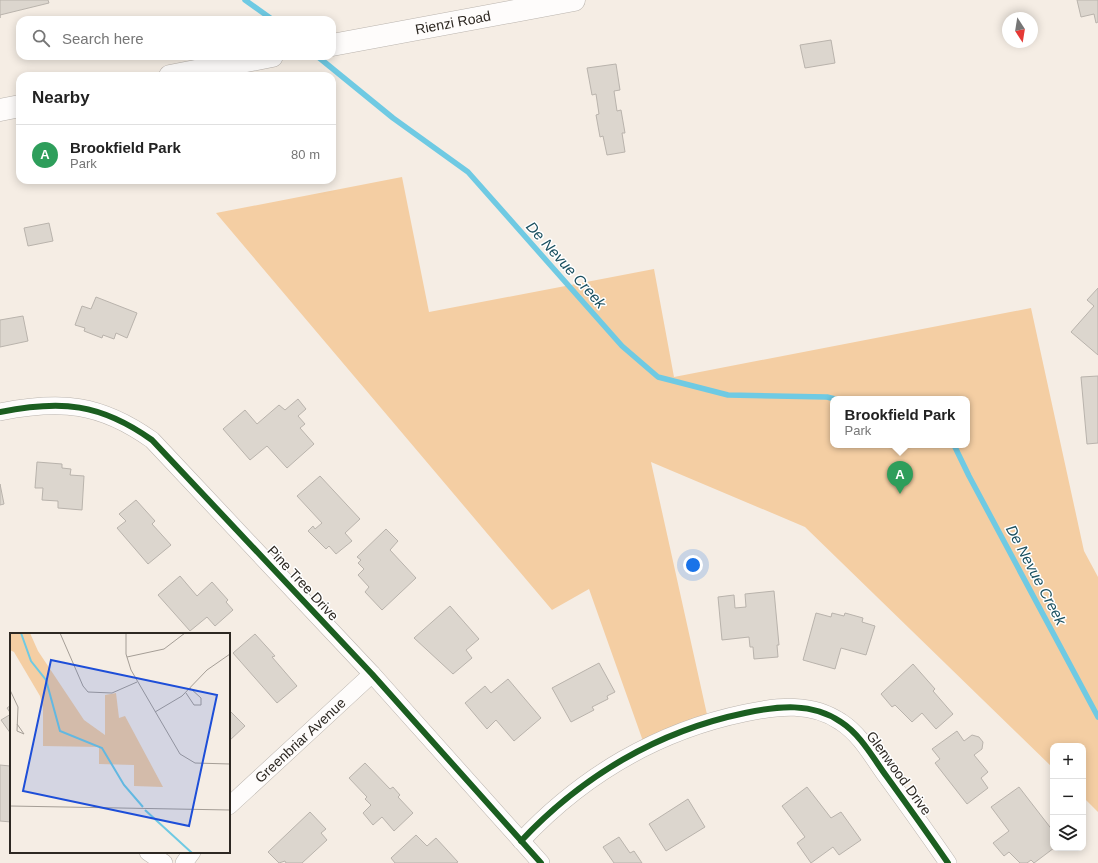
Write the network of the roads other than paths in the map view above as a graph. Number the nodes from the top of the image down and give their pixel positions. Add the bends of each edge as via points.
1 (574, 0) edge
2 (339, 43) edge
3 (252, 60) edge
4 (190, 72) edge
5 (16, 107) edge
6 (0, 110) edge
7 (0, 412) edge
8 (372, 674) junction
9 (230, 805) edge
10 (522, 841) junction
11 (149, 853) edge
12 (191, 853) edge
13 (164, 863) edge
14 (184, 863) edge
15 (541, 863) edge
16 (948, 863) edge

1 - 2 main road, Rienzi Road
3 - 4 main road
5 - 6 main road
7 - 8 street, Pine Tree Drive via 38,405 66,405 109,416 152,440
8 - 9 street, Greenbriar Avenue
8 - 10 street, Pine Tree Drive
10 - 15 street, Pine Tree Drive
10 - 16 street, Glenwood Drive via 571,794 612,765 649,745 716,720 768,708 800,707 826,713 852,731
11 - 13 street
12 - 14 street

